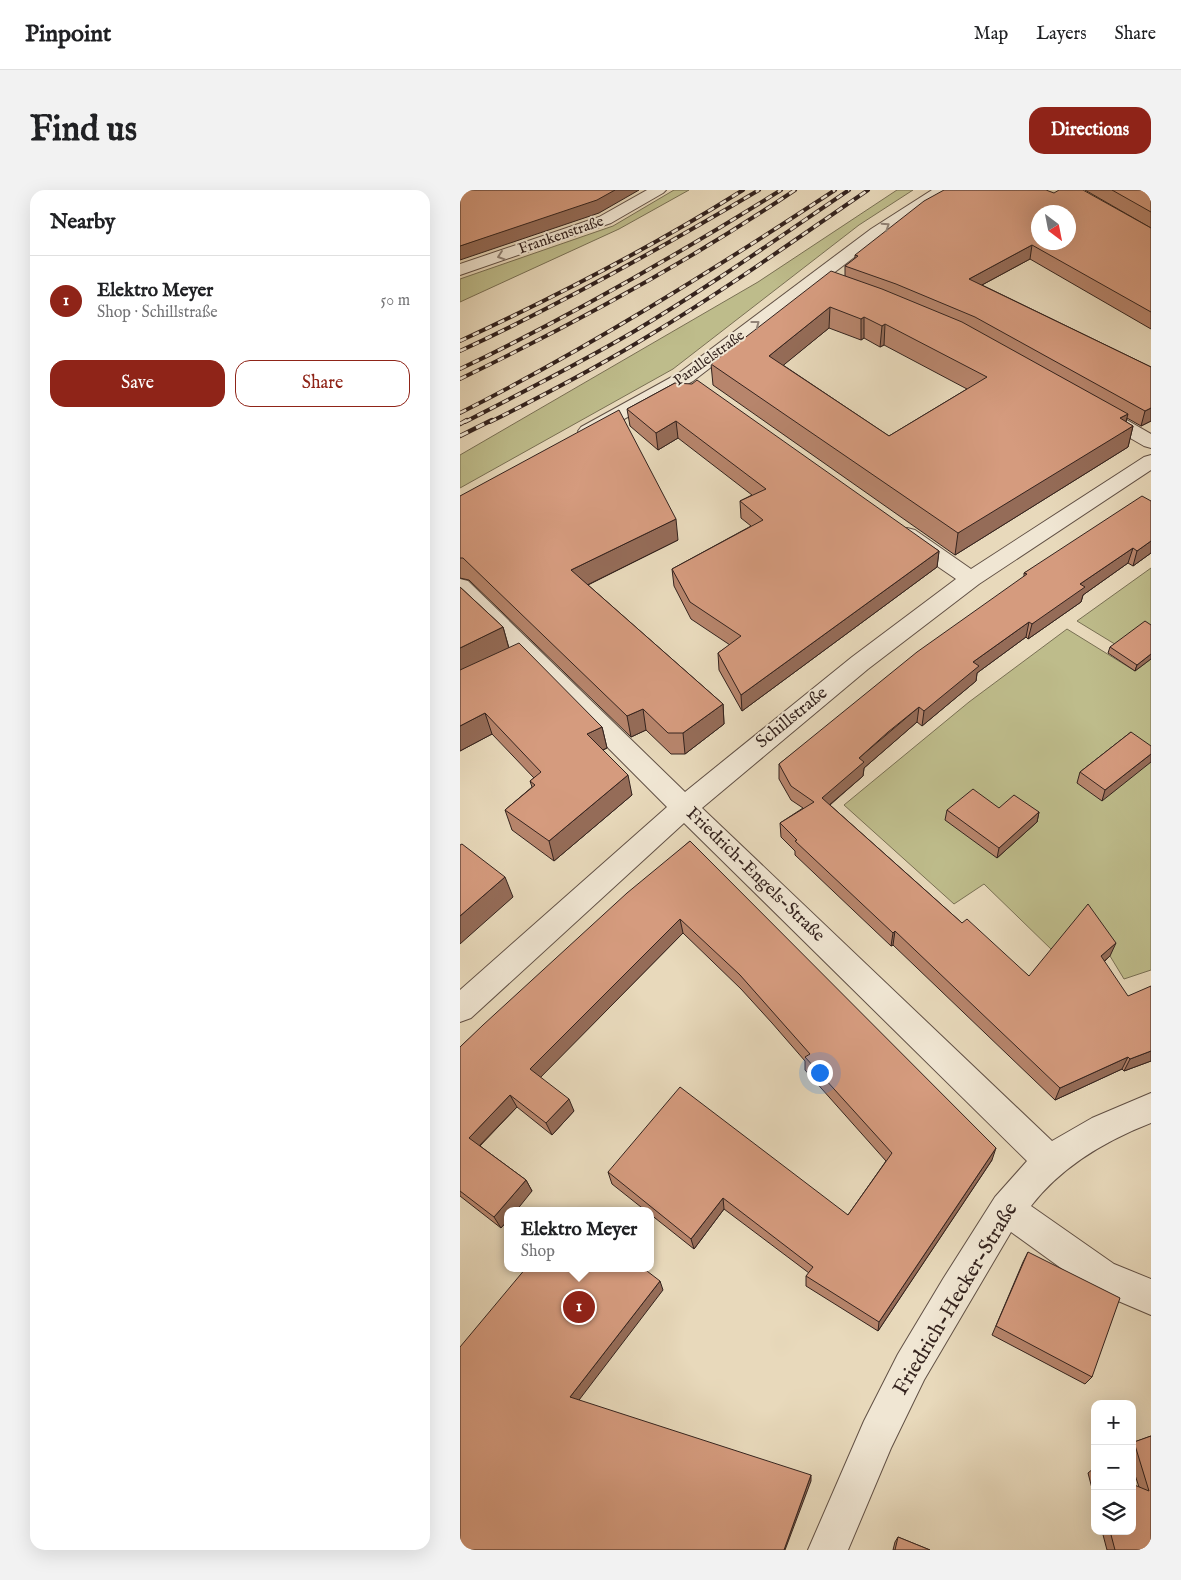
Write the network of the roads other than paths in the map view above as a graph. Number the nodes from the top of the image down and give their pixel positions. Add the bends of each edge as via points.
1 (658, 190) edge
2 (944, 190) edge
3 (460, 270) edge
4 (686, 377) junction
5 (706, 392) edge
6 (1086, 404) edge
7 (573, 439) edge
8 (1151, 442) edge
9 (1149, 465) edge
10 (893, 525) edge
11 (971, 579) junction
12 (460, 586) edge
13 (684, 808) junction
14 (460, 1009) edge
15 (1151, 1108) edge
16 (1051, 1162) junction
17 (1007, 1209) junction
18 (1151, 1297) edge
19 (828, 1550) edge

1 -> 3 street, Frankenstraße via 605,220
4 -> 2 street, Parallelstraße via 824,282 876,232
4 - 5 street
4 - 7 street, Parallelstraße
6 - 8 street
9 - 11 street, Schillstraße
10 - 11 street
11 - 13 street, Schillstraße via 860,663
12 - 13 street, Friedrich-Engels-Straße via 518,657
13 - 14 street, Schillstraße
13 - 16 street, Friedrich-Engels-Straße
15 - 16 street, Friedrich-Hecker-Straße via 1088,1137
16 - 17 street, Friedrich-Hecker-Straße
17 - 18 street via 1102,1277
17 - 19 street, Friedrich-Hecker-Straße via 911,1368

